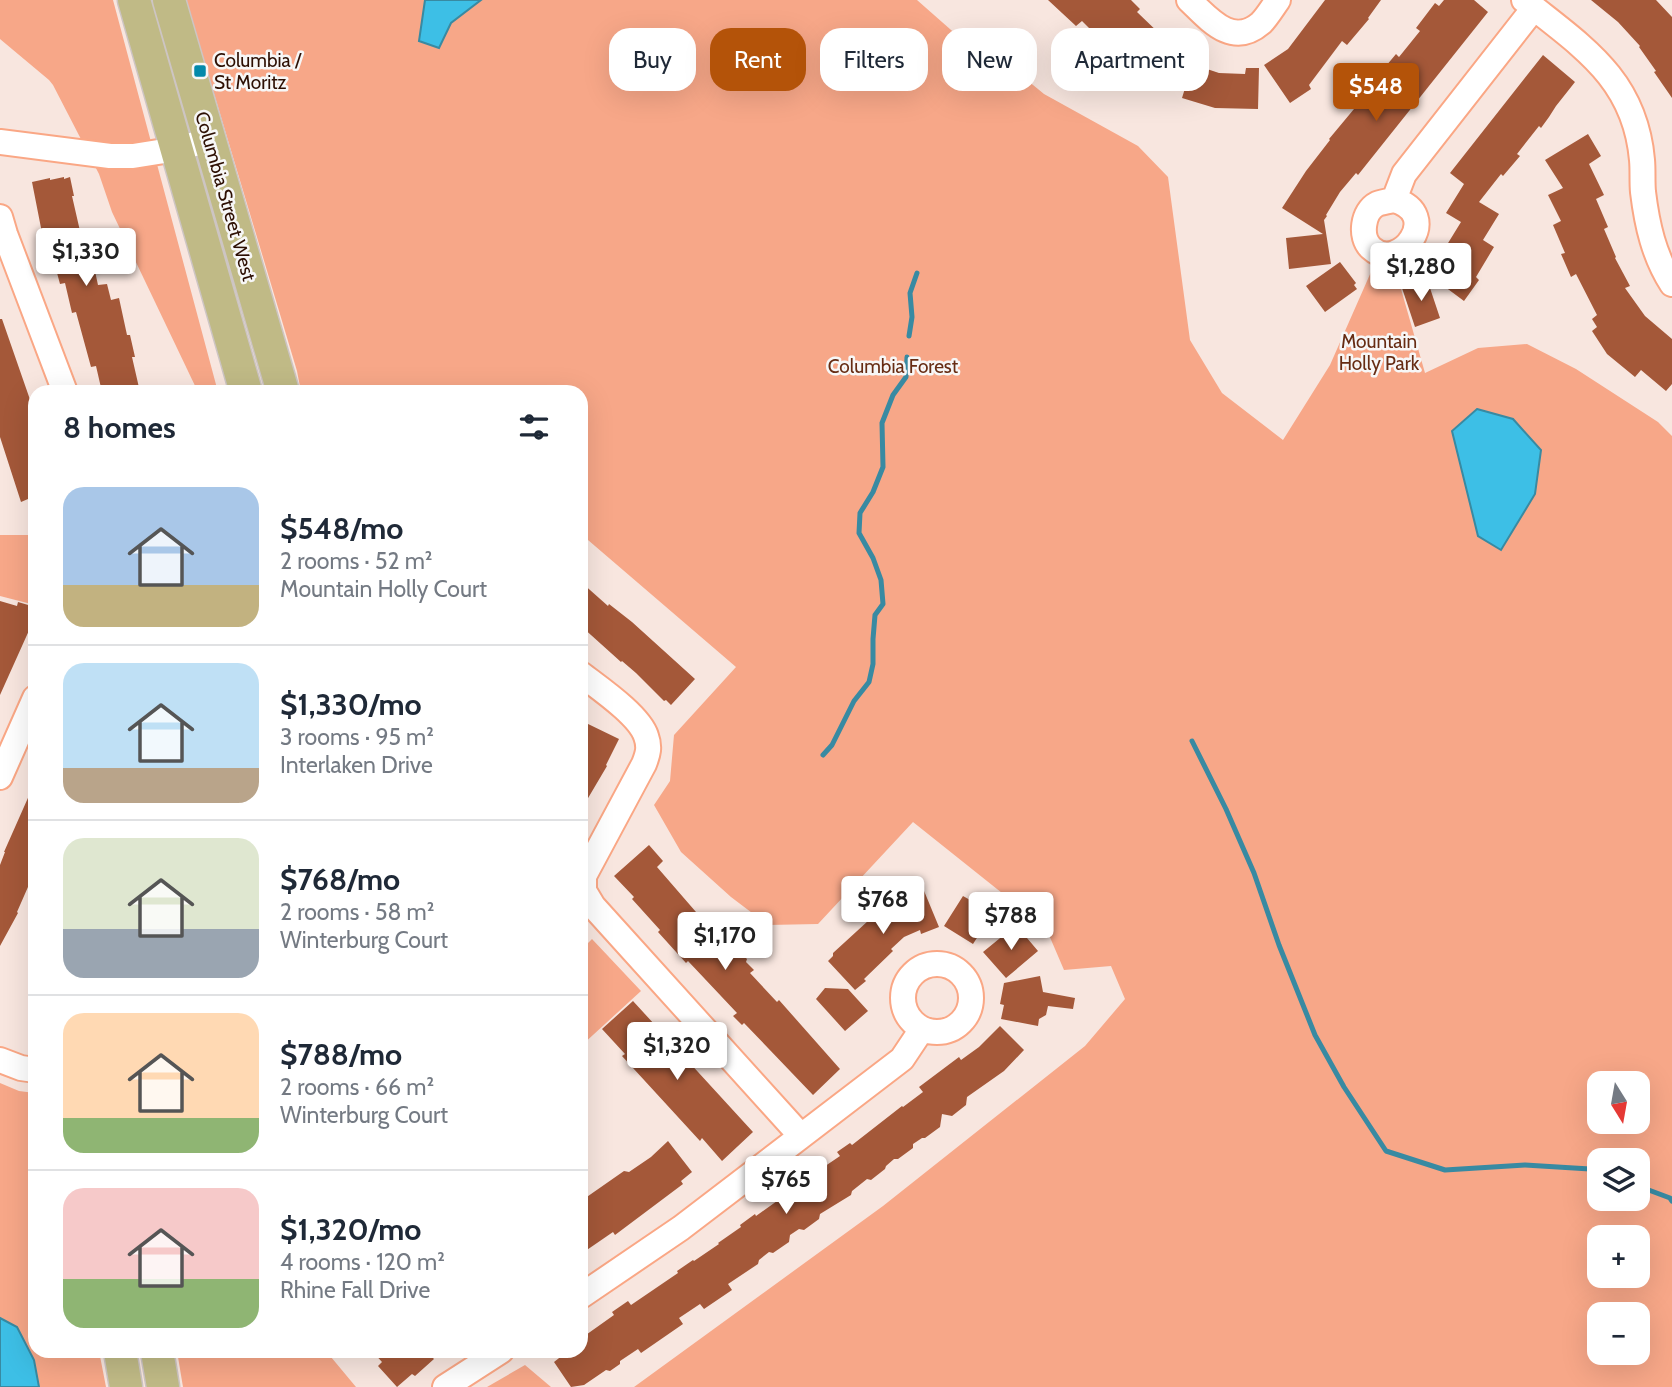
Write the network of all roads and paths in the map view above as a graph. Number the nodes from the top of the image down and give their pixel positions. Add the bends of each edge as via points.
1 (134, 0) edge
2 (169, 0) edge
3 (1189, 0) edge
4 (1278, 0) edge
5 (1529, 4) edge
6 (209, 140) junction
7 (1, 149) edge
8 (177, 149) junction
9 (1394, 200) dead end
10 (0, 216) edge
11 (1661, 231) edge
12 (1672, 284) edge
13 (62, 385) edge
14 (244, 385) edge
15 (280, 385) edge
16 (588, 679) edge
17 (28, 714) edge
18 (0, 777) edge
19 (588, 869) edge
20 (588, 899) edge
21 (922, 1029) dead end
22 (0, 1060) edge
23 (28, 1069) edge
24 (801, 1136) junction
25 (588, 1291) edge
26 (121, 1358) edge
27 (159, 1358) edge
28 (483, 1358) edge
29 (126, 1387) edge
30 (163, 1387) edge
31 (445, 1387) edge

1 - 8 main road, Columbia Street West
2 - 6 main road, Columbia Street West
3 - 4 street via 1225,31 1236,33 1261,22
5 - 9 street via 1404,174
5 - 11 street via 1575,39 1621,92 1635,124 1643,191
6 - 8 street
6 - 15 main road, Columbia Street West
7 - 8 street via 110,156
8 - 14 main road, Columbia Street West
10 - 13 street
11 - 12 street via 1662,267
16 - 19 street via 639,724 648,747 644,764
17 - 18 street
20 - 24 street
21 - 24 street via 902,1059
22 - 23 street
24 - 25 street via 681,1228
26 - 29 main road
27 - 30 main road
28 - 31 street

